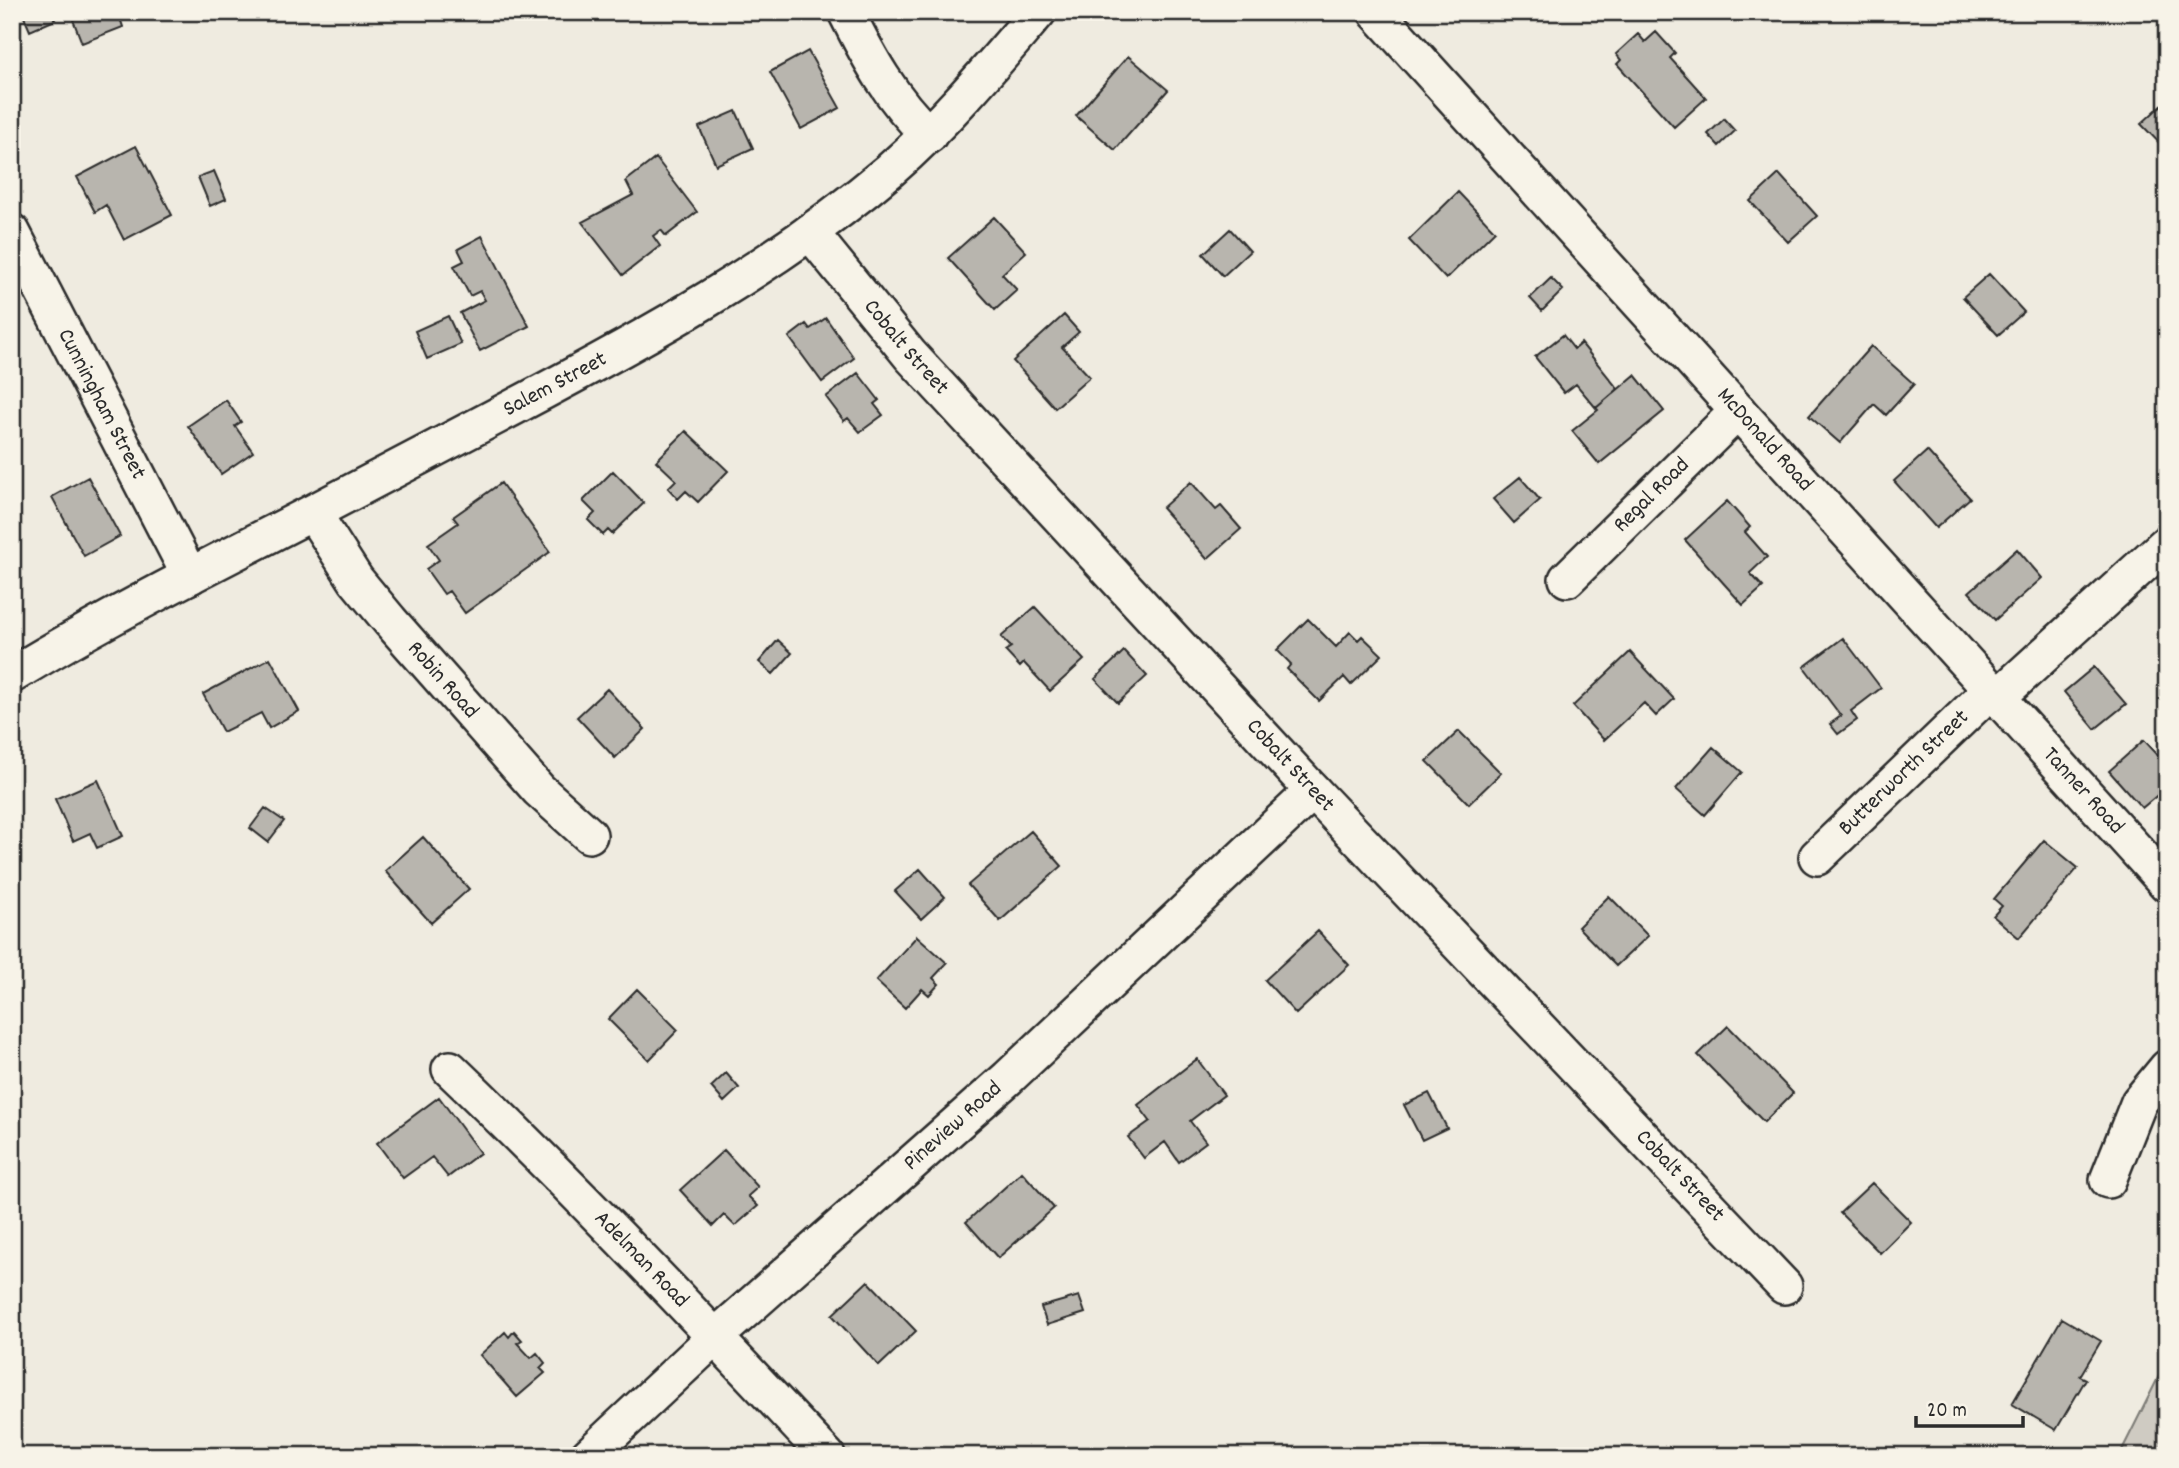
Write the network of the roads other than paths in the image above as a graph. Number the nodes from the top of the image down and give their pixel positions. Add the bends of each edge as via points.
1 (846, 12) edge
2 (1038, 12) edge
3 (1376, 12) edge
4 (929, 135) junction
5 (12, 232) edge
6 (810, 232) junction
7 (1738, 411) junction
8 (313, 513) junction
9 (2167, 543) edge
10 (190, 576) junction
11 (1567, 579) dead end
12 (12, 675) edge
13 (1994, 694) junction
14 (1312, 791) junction
15 (589, 835) dead end
16 (1817, 857) dead end
17 (2167, 884) edge
18 (2167, 1068) edge
19 (450, 1069) dead end
20 (2108, 1181) dead end
21 (1784, 1286) dead end
22 (715, 1337) junction
23 (588, 1456) edge
24 (827, 1456) edge

1 - 4 street via 890,92
2 - 4 street, Salem Street
3 - 7 street, McDonald Road
4 - 6 street, Salem Street
5 - 10 street, Cunningham Street
6 - 8 street, Salem Street via 704,301 589,367
6 - 14 street, Cobalt Street via 910,355
7 - 11 street, Regal Road
7 - 13 street, McDonald Road
8 - 10 street, Salem Street
8 - 15 street, Robin Road via 356,580 390,621 539,790
9 - 13 street
10 - 12 street, Salem Street
13 - 16 street, Butterworth Street
13 - 17 street, Tanner Road
14 - 21 street, Cobalt Street
14 - 22 street, Pineview Road via 1008,1078
18 - 20 street via 2139,1102
19 - 22 street, Adelman Road
22 - 23 street, Pineview Road
22 - 24 street, Adelman Road

